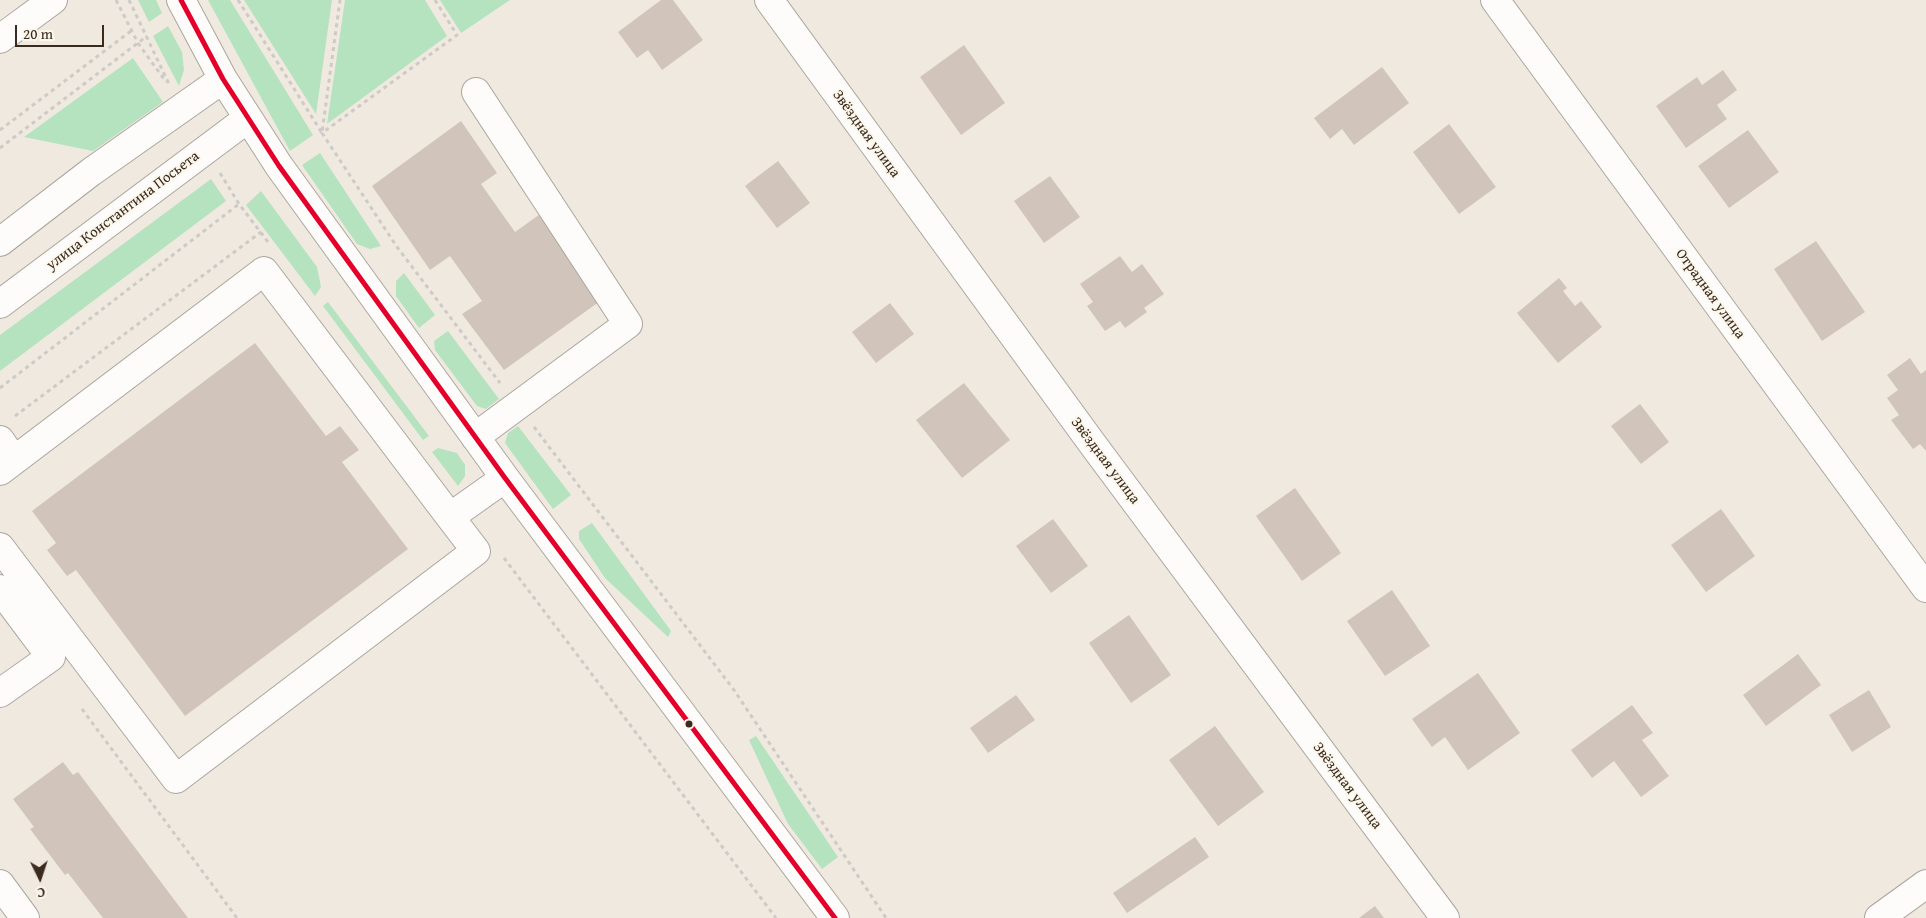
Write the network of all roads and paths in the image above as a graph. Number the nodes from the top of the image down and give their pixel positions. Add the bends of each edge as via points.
1 (53, 0) edge
2 (116, 0) edge
3 (181, 0) edge
4 (238, 0) edge
5 (340, 0) edge
6 (435, 0) edge
7 (769, 0) edge
8 (1495, 0) edge
9 (131, 31) junction
10 (147, 36) dead end
11 (0, 39) edge
12 (138, 43) junction
13 (223, 78) junction
14 (171, 90) dead end
15 (476, 92) dead end
16 (247, 119) junction
17 (0, 130) edge
18 (322, 133) junction
19 (0, 148) edge
20 (239, 204) dead end
21 (261, 232) dead end
22 (0, 242) edge
23 (0, 304) edge
24 (0, 388) edge
25 (517, 405) junction
26 (475, 437) junction
27 (6, 448) edge
28 (505, 478) junction
29 (450, 517) junction
30 (0, 547) edge
31 (1926, 588) edge
32 (0, 589) edge
33 (0, 693) edge
34 (82, 709) dead end
35 (0, 884) edge
36 (1926, 884) edge
37 (25, 918) edge
38 (237, 918) edge
39 (835, 918) edge
40 (886, 918) edge
41 (1445, 918) edge
42 (1879, 918) edge

1 - 11 street
2 - 9 path
3 - 13 street
4 - 18 path
5 - 18 path
6 - 18 path via 457,35
7 - 41 street, Звёздная улица via 1091,442
8 - 31 street, Отрадная улица
9 - 12 path
9 - 17 path
10 - 12 path
12 - 14 path
12 - 19 path
13 - 16 street
13 - 22 street
15 - 25 street via 628,324
16 - 23 street, улица Константина Посьета
16 - 26 street
18 - 25 path via 397,247
20 - 24 path
21 - 27 path
25 - 26 street
25 - 40 path via 734,690
26 - 28 street
27 - 29 street via 264,272
28 - 29 street
28 - 39 street
29 - 30 street via 476,551 176,779
32 - 33 street via 51,657
34 - 38 path
35 - 37 street
36 - 42 street

